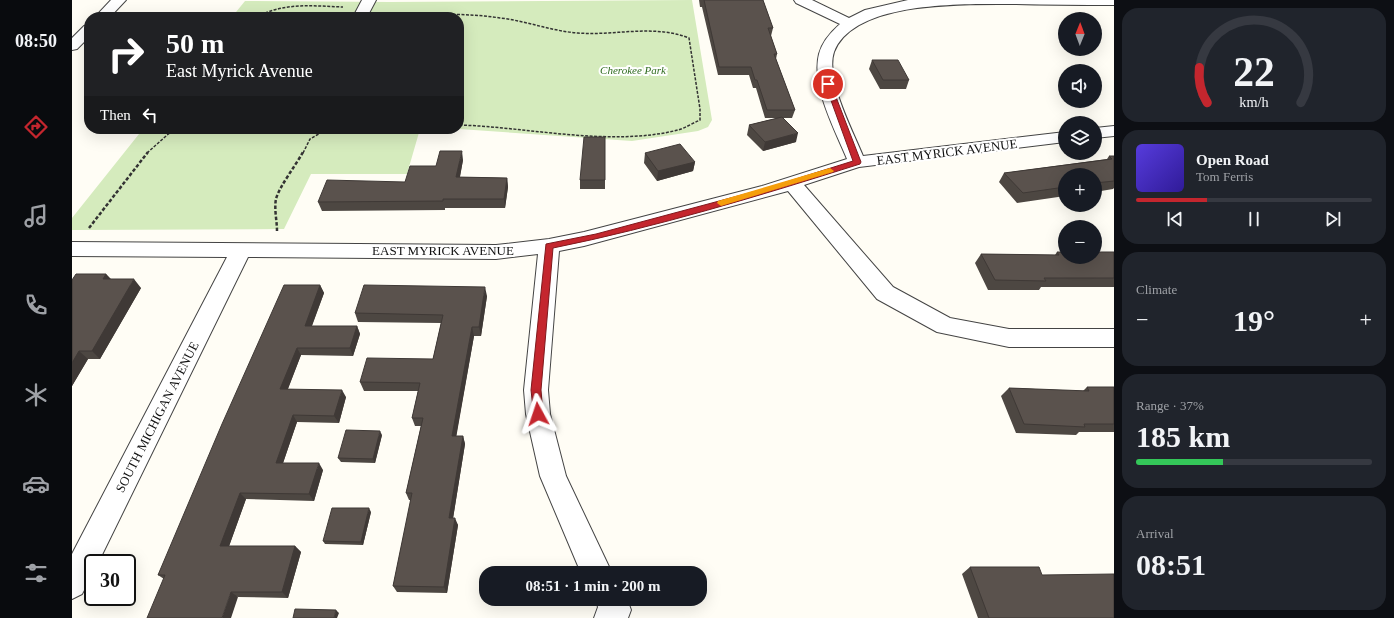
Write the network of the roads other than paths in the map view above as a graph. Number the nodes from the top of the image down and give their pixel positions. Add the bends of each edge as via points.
1 (119, 0) edge
2 (801, 0) edge
3 (956, 0) edge
4 (1114, 1) edge
5 (107, 12) edge
6 (848, 23) junction
7 (84, 34) edge
8 (72, 46) edge
9 (1114, 131) edge
10 (1102, 132) edge
11 (1058, 138) edge
12 (857, 162) junction
13 (792, 183) junction
14 (549, 246) junction
15 (72, 249) edge
16 (242, 249) junction
17 (1114, 338) edge
18 (593, 566) edge
19 (72, 584) edge

1 - 5 street
2 - 6 street
3 - 4 street
3 - 6 street via 899,5 867,14
6 - 12 street via 831,43 826,57 825,74 830,95
7 - 8 street
9 - 10 street
11 - 12 street, EAST MYRICK AVENUE
12 - 13 street, EAST MYRICK AVENUE
13 - 14 street, EAST MYRICK AVENUE via 619,231
13 - 17 street via 885,293 945,326 1009,338
14 - 16 street, EAST MYRICK AVENUE via 496,252
14 - 18 street via 536,390 538,414 553,476
15 - 16 street, EAST MYRICK AVENUE
16 - 19 street, SOUTH MICHIGAN AVENUE

